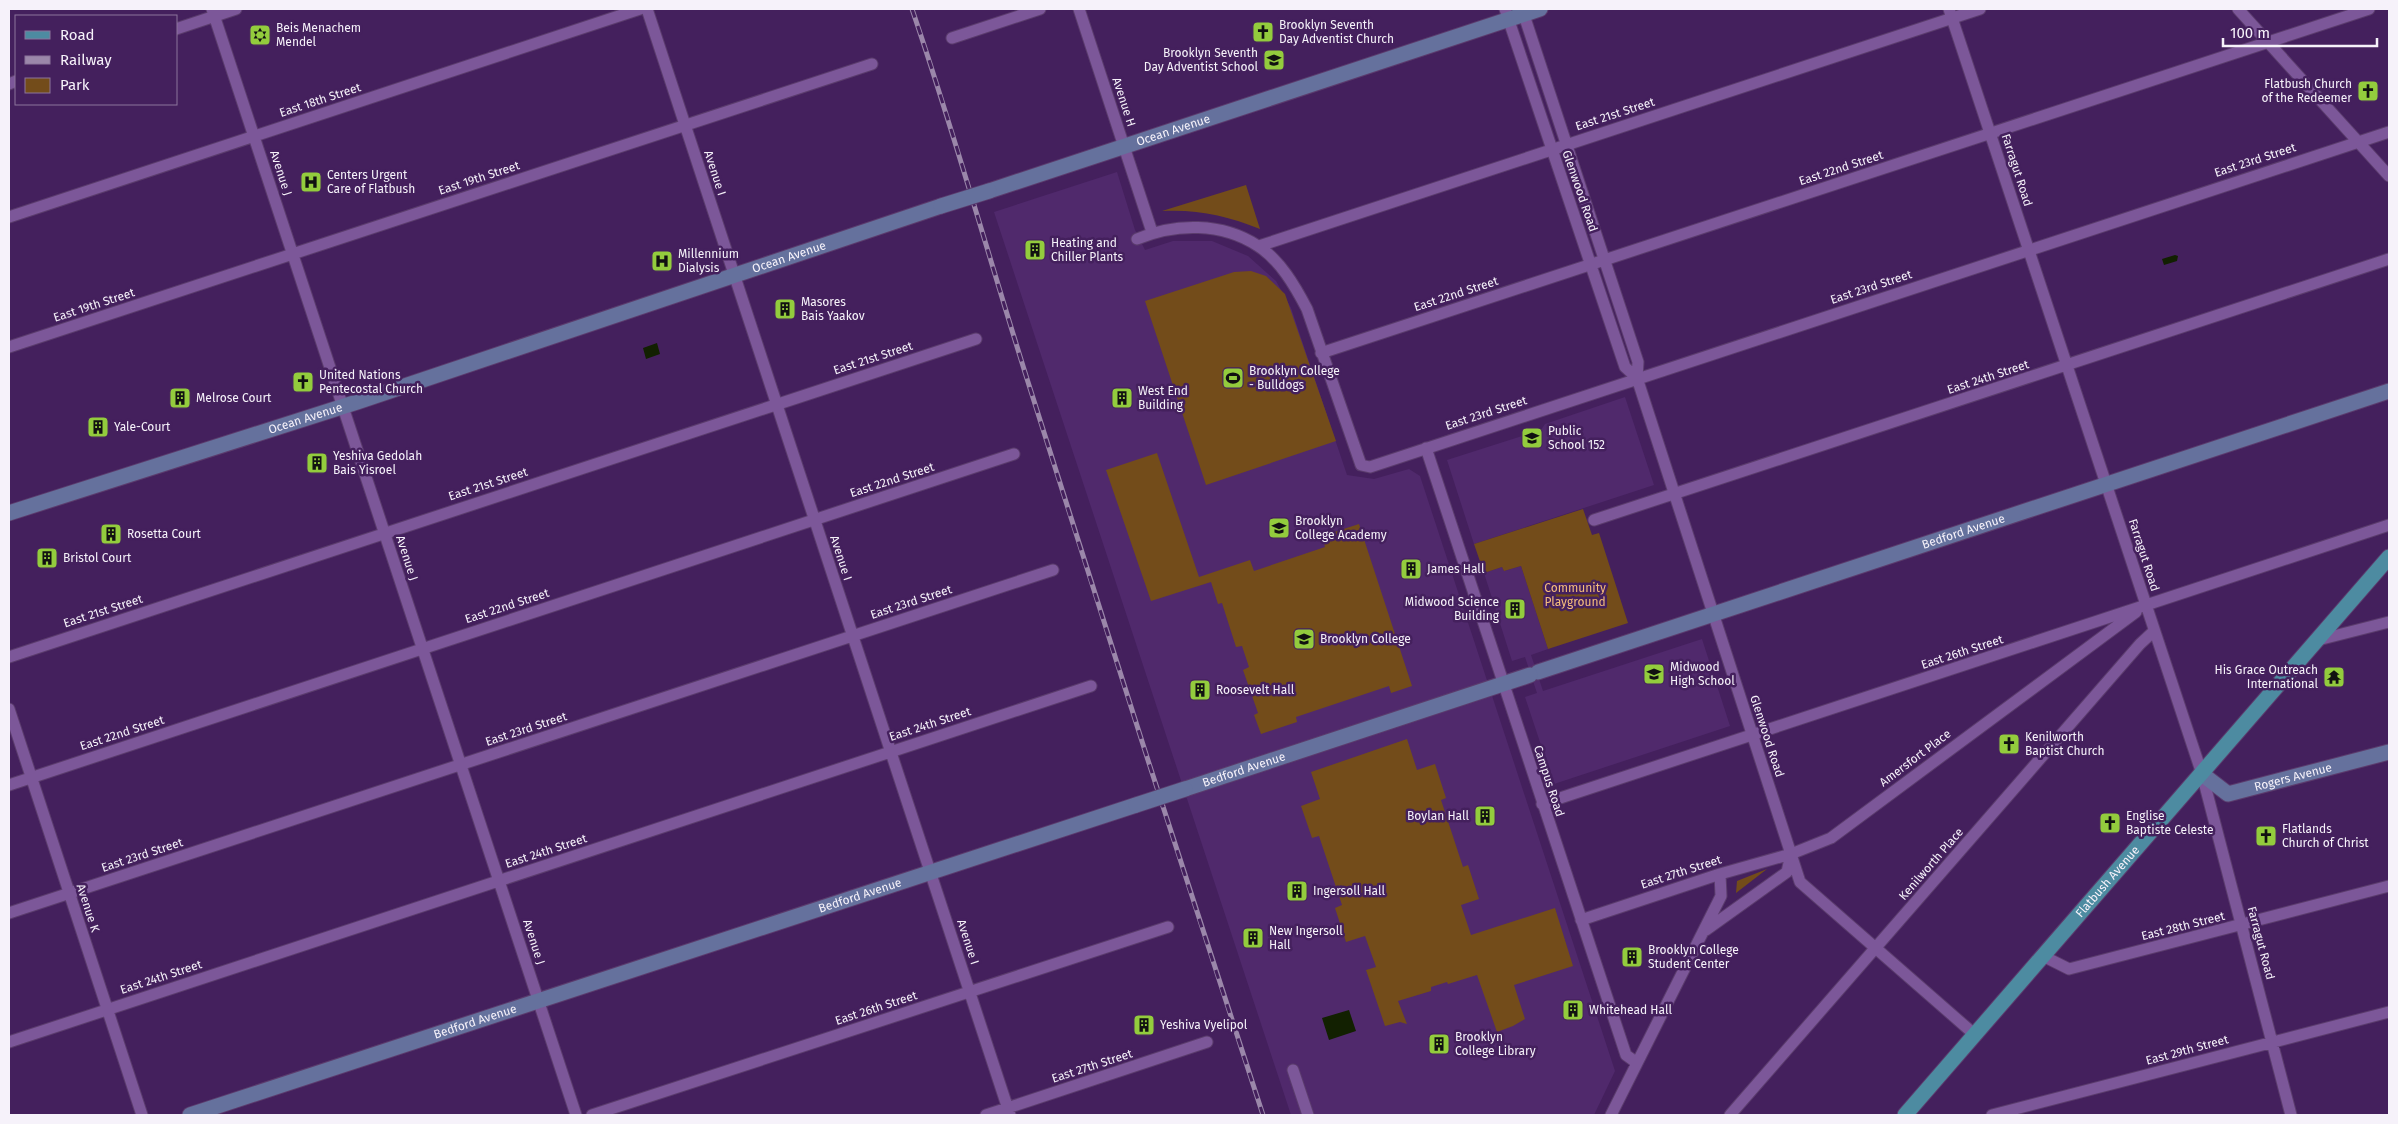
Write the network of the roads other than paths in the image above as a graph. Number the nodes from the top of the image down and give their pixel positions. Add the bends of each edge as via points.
1 (236, 9) edge
2 (640, 9) edge
3 (647, 9) edge
4 (1040, 9) edge
5 (1079, 9) edge
6 (1540, 9) edge
7 (1980, 9) edge
8 (2238, 9) edge
9 (2369, 9) edge
10 (1522, 11) edge
11 (214, 12) edge
12 (1951, 13) edge
13 (1507, 14) edge
14 (178, 27) edge
15 (952, 38) dead end
16 (2267, 42) junction
17 (872, 64) dead end
18 (684, 125) junction
19 (2389, 132) edge
20 (1990, 134) junction
21 (254, 136) junction
22 (2357, 141) junction
23 (1566, 145) junction
24 (1124, 146) junction
25 (1552, 150) junction
26 (2389, 176) edge
27 (9, 217) edge
28 (1152, 232) junction
29 (1137, 239) dead end
30 (1259, 246) junction
31 (2028, 249) junction
32 (293, 254) junction
33 (2389, 259) edge
34 (1604, 260) junction
35 (1590, 265) junction
36 (734, 275) junction
37 (976, 339) dead end
38 (9, 347) edge
39 (1321, 353) junction
40 (2066, 365) junction
41 (1636, 378) junction
42 (2389, 392) edge
43 (776, 404) junction
44 (343, 406) junction
45 (1426, 448) junction
46 (1014, 454) dead end
47 (2106, 486) junction
48 (1674, 494) junction
49 (9, 512) edge
50 (815, 520) junction
51 (1594, 520) dead end
52 (2389, 525) edge
53 (385, 533) junction
54 (2389, 557) edge
55 (1053, 570) dead end
56 (2145, 605) junction
57 (1713, 614) junction
58 (2389, 622) edge
59 (2154, 631) junction
60 (853, 636) junction
61 (2318, 640) junction
62 (423, 648) junction
63 (9, 657) edge
64 (1503, 684) junction
65 (1091, 686) dead end
66 (9, 709) edge
67 (1752, 735) junction
68 (891, 752) junction
69 (2389, 752) edge
70 (461, 765) junction
71 (2202, 774) junction
72 (31, 777) junction
73 (9, 785) edge
74 (1542, 804) junction
75 (1791, 854) junction
76 (930, 872) junction
77 (1720, 874) junction
78 (499, 880) junction
79 (2389, 886) edge
80 (69, 894) junction
81 (9, 913) edge
82 (1581, 920) junction
83 (2242, 924) junction
84 (1168, 927) dead end
85 (1706, 930) junction
86 (1876, 948) junction
87 (2043, 956) junction
88 (970, 992) junction
89 (539, 1000) junction
90 (107, 1009) junction
91 (2389, 1012) edge
92 (1974, 1034) junction
93 (9, 1042) edge
94 (1207, 1042) dead end
95 (2272, 1042) junction
96 (1637, 1063) junction
97 (1293, 1070) dead end
98 (1009, 1112) edge
99 (142, 1115) edge
100 (190, 1115) edge
101 (576, 1115) edge
102 (592, 1115) edge
103 (986, 1115) edge
104 (1308, 1115) edge
105 (1611, 1115) edge
106 (1730, 1115) edge
107 (1905, 1115) edge
108 (1992, 1115) edge
109 (2291, 1115) edge

1 - 11 street
2 - 21 street, East 18th Street
3 - 18 street, Avenue I
4 - 15 street
5 - 24 street, Avenue H
6 - 10 main road, Ocean Avenue
7 - 12 street, East 21st Street
8 - 16 street
9 - 16 street, East 22nd Street
10 - 13 main road, Ocean Avenue
10 - 23 street, Glenwood Road
11 - 14 street
11 - 21 street, Avenue J
12 - 20 street, Farragut Road
12 - 23 street, East 21st Street
13 - 24 main road, Ocean Avenue
13 - 25 street, Glenwood Road
16 - 20 street, East 22nd Street
16 - 22 street
17 - 18 street, East 19th Street
18 - 32 street, East 19th Street
18 - 36 street, Avenue I
19 - 22 street, East 23rd Street
20 - 31 street, Farragut Road
20 - 34 street, East 22nd Street
21 - 27 street, East 18th Street
21 - 32 street, Avenue J
22 - 26 street
22 - 31 street, East 23rd Street
23 - 25 street, East 21st Street
23 - 34 street, Glenwood Road
24 - 28 street, Avenue H
24 - 36 main road, Ocean Avenue, bridge
25 - 30 street, East 21st Street
25 - 35 street, Glenwood Road
28 - 29 street
28 - 30 street via 1179,227 1207,228 1227,232
30 - 39 street via 1298,291
31 - 40 street, Farragut Road
31 - 41 street, East 23rd Street
32 - 38 street, East 19th Street
32 - 44 street, Avenue J
33 - 40 street, East 24th Street
34 - 35 street, East 22nd Street
34 - 41 street, Glenwood Road via 1638,362
35 - 39 street, East 22nd Street
35 - 41 street, Glenwood Road via 1625,367
36 - 43 street, Avenue I
36 - 44 main road, Ocean Avenue
37 - 43 street, East 21st Street
39 - 45 street, East 23rd Street via 1361,465 1370,467
40 - 47 street, Farragut Road
40 - 48 street, East 24th Street
41 - 45 street, East 23rd Street
41 - 48 street, Glenwood Road
42 - 47 main road, Bedford Avenue
43 - 50 street, Avenue I
43 - 53 street, East 21st Street
44 - 49 main road, Ocean Avenue
44 - 53 street, Avenue J
45 - 64 street, Campus Road
46 - 50 street, East 22nd Street
47 - 56 street, Farragut Road
47 - 57 main road, Bedford Avenue
48 - 51 street, East 24th Street
48 - 57 street, Glenwood Road
50 - 60 street, Avenue I
50 - 62 street, East 22nd Street
52 - 56 street, East 26th Street
53 - 62 street, Avenue J
53 - 63 street, East 21st Street
54 - 61 main road, Flatbush Avenue
55 - 60 street, East 23rd Street
56 - 59 street, Farragut Road
56 - 67 street, East 26th Street
56 - 75 street, Amersfort Place via 1831,838
57 - 64 main road, Bedford Avenue
57 - 67 street, Glenwood Road
58 - 61 street
59 - 71 street, Farragut Road
59 - 86 street, Kenilworth Place
60 - 68 street, Avenue I
60 - 70 street, East 23rd Street
61 - 71 main road, Flatbush Avenue
62 - 70 street, Avenue J
62 - 72 street, East 22nd Street
64 - 74 street, Campus Road
64 - 76 main road, Bedford Avenue, bridge
65 - 68 street, East 24th Street
66 - 72 street, Avenue K
67 - 74 street, East 26th Street
67 - 75 street, Glenwood Road
68 - 76 street, Avenue I
68 - 78 street, East 24th Street
69 - 71 main road, Rogers Avenue via 2228,794
70 - 78 street, Avenue J
70 - 80 street, East 23rd Street
71 - 83 street, Farragut Road
71 - 87 main road, Flatbush Avenue
72 - 73 street, East 22nd Street
72 - 80 street, Avenue K
74 - 82 street, Campus Road
75 - 77 street, East 27th Street
75 - 85 street via 1787,872
75 - 86 street, Glenwood Road via 1800,882
76 - 88 street, Avenue I
76 - 89 main road, Bedford Avenue
77 - 82 street, East 27th Street
77 - 85 street via 1722,896
78 - 89 street, Avenue J
78 - 90 street, East 24th Street
79 - 83 street, East 28th Street
80 - 81 street, East 23rd Street
80 - 90 street, Avenue K
82 - 96 street, Campus Road via 1626,1055
83 - 87 street, East 28th Street via 2069,969
83 - 95 street, Farragut Road
84 - 88 street, East 26th Street
85 - 96 street
86 - 92 street, Glenwood Road
86 - 106 street, Kenilworth Place
87 - 92 main road, Flatbush Avenue
88 - 98 street, Avenue I
88 - 102 street, East 26th Street
89 - 100 main road, Bedford Avenue
89 - 101 street, Avenue J
90 - 93 street, East 24th Street
90 - 99 street, Avenue K
91 - 95 street, East 29th Street
92 - 107 main road, Flatbush Avenue
94 - 98 street, East 27th Street
95 - 108 street, East 29th Street
95 - 109 street, Farragut Road
96 - 105 street
97 - 104 street
98 - 103 street, East 27th Street

